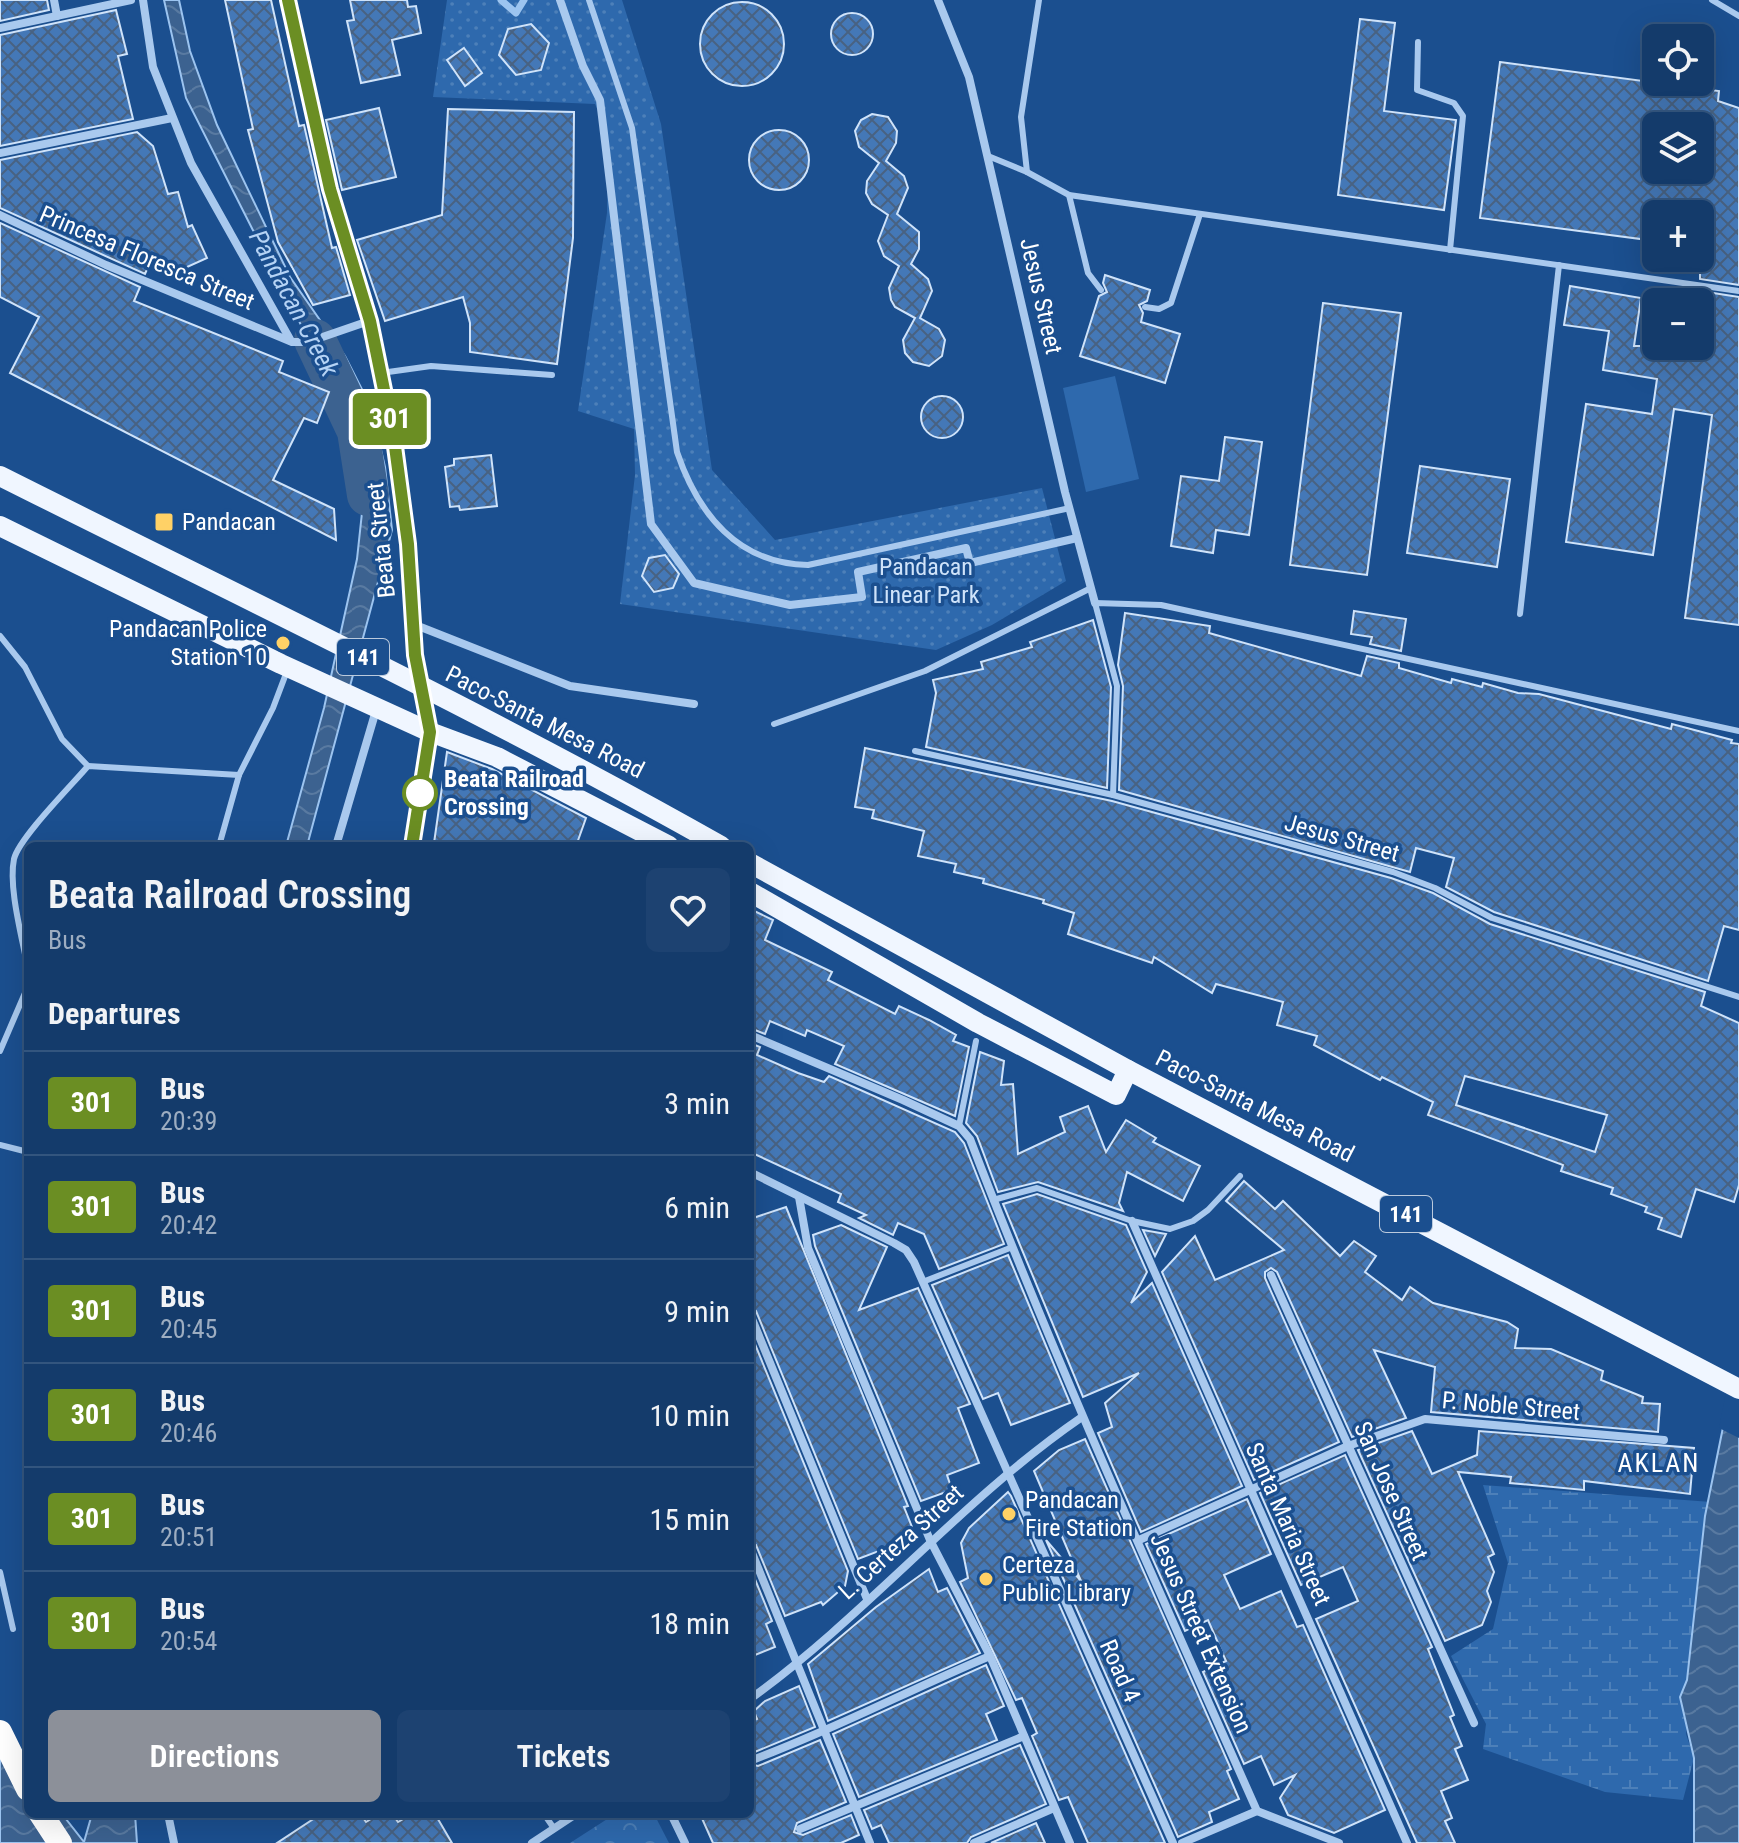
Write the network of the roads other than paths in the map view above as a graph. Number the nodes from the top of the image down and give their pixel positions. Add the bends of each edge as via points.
1 (54, 0) edge
2 (131, 0) edge
3 (143, 0) edge
4 (288, 0) edge
5 (560, 0) edge
6 (589, 0) edge
7 (938, 0) edge
8 (1039, 0) edge
9 (1712, 0) edge
10 (57, 16) junction
11 (1739, 16) edge
12 (0, 28) edge
13 (1418, 42) dead end
14 (172, 118) junction
15 (0, 153) edge
16 (988, 156) junction
17 (1027, 172) junction
18 (1069, 195) junction
19 (1200, 214) junction
20 (0, 215) edge
21 (1450, 250) junction
22 (1559, 265) junction
23 (1101, 290) dead end
24 (1739, 291) edge
25 (1145, 307) dead end
26 (370, 321) junction
27 (292, 342) junction
28 (381, 373) junction
29 (552, 375) dead end
30 (0, 476) edge
31 (1070, 508) junction
32 (0, 526) edge
33 (1077, 538) junction
34 (1091, 588) junction
35 (1095, 603) junction
36 (1520, 614) dead end
37 (413, 624) junction
38 (0, 636) edge
39 (288, 667) junction
40 (694, 704) dead end
41 (377, 706) junction
42 (774, 724) dead end
43 (1739, 731) edge
44 (430, 732) junction
45 (915, 751) dead end
46 (88, 766) junction
47 (239, 775) junction
48 (1113, 795) junction
49 (220, 842) edge
50 (337, 842) edge
51 (413, 842) edge
52 (661, 842) edge
53 (714, 842) edge
54 (754, 865) edge
55 (754, 894) edge
56 (24, 945) edge
57 (24, 995) edge
58 (1739, 997) edge
59 (754, 1037) edge
60 (976, 1041) dead end
61 (0, 1051) edge
62 (1128, 1070) junction
63 (959, 1126) junction
64 (0, 1145) edge
65 (24, 1151) edge
66 (754, 1174) edge
67 (1240, 1176) dead end
68 (799, 1197) junction
69 (993, 1200) junction
70 (1132, 1221) junction
71 (1010, 1248) junction
72 (1271, 1275) dead end
73 (925, 1281) junction
74 (754, 1324) edge
75 (1739, 1389) edge
76 (1082, 1417) junction
77 (1664, 1440) dead end
78 (1348, 1446) junction
79 (1010, 1470) junction
80 (1251, 1490) junction
81 (930, 1540) junction
82 (1139, 1540) junction
83 (754, 1558) edge
84 (0, 1572) edge
85 (867, 1599) junction
86 (13, 1629) dead end
87 (990, 1656) junction
88 (796, 1666) junction
89 (754, 1696) edge
90 (1474, 1723) dead end
91 (0, 1732) edge
92 (824, 1733) junction
93 (1024, 1736) junction
94 (755, 1759) dead end
95 (24, 1781) edge
96 (854, 1808) junction
97 (1054, 1808) junction
98 (1257, 1811) junction
99 (44, 1818) edge
100 (169, 1818) edge
101 (547, 1818) edge
102 (569, 1818) edge
103 (673, 1818) edge
104 (553, 1827) junction
105 (800, 1829) dead end
106 (60, 1843) edge
107 (174, 1843) edge
108 (532, 1843) edge
109 (685, 1843) edge
110 (870, 1843) edge
111 (974, 1843) edge
112 (1070, 1843) edge
113 (1173, 1843) edge
114 (1182, 1843) edge
115 (1339, 1843) edge
116 (1407, 1843) edge

1 - 10 street
2 - 10 street
3 - 14 street via 153,67
4 - 26 main road, Beata Street via 330,189
5 - 33 street via 600,100 651,524 694,583 790,605 862,597 858,572 966,548 970,563
6 - 31 lane via 632,128 677,452 687,482 732,542 785,565 808,565
7 - 16 street, Jesus Street via 964,62
8 - 17 lane via 1021,117
9 - 11 lane
10 - 12 street
13 - 21 lane via 1417,90 1462,111
14 - 15 street
14 - 27 street via 191,163
16 - 17 lane
16 - 31 street, Jesus Street
17 - 18 lane
18 - 19 lane
18 - 23 lane via 1088,273
19 - 21 lane
19 - 25 lane via 1171,303 1159,309
20 - 27 street, Princesa Floresca Street
21 - 22 lane
22 - 24 lane
22 - 36 lane
26 - 27 street, Princesa Floresca Street via 308,342
26 - 28 main road, Beata Street
28 - 29 lane via 431,366
28 - 37 main road, Beata Street via 402,499
30 - 53 main road, Paco-Santa Mesa Road / 141 via 383,667
31 - 33 street, Jesus Street
32 - 39 main road, 141
33 - 34 street, Jesus Street
34 - 35 street, Jesus Street
34 - 42 lane via 925,671
35 - 43 lane via 1161,605
35 - 48 lane, Jesus Street via 1117,686
37 - 40 street via 570,686
37 - 44 main road, Beata Street
38 - 46 lane via 25,667 62,739
39 - 41 main road, 141
39 - 47 lane
41 - 44 main road, 141
41 - 50 street
44 - 51 street, Beata Street
44 - 52 main road, 141 via 497,757
45 - 48 lane
46 - 47 lane
46 - 56 lane via 14,857
47 - 49 lane
48 - 58 lane, Jesus Street via 1419,880 1492,918
54 - 62 main road, Paco-Santa Mesa Road / 141
55 - 62 main road via 1116,1095
57 - 61 lane
59 - 63 street
60 - 63 lane
62 - 75 main road, Paco-Santa Mesa Road / 141
63 - 69 street, Jesus Street Extension via 970,1139
64 - 65 lane
66 - 68 street
67 - 70 lane via 1208,1210 1181,1227
68 - 73 street, Road 4 via 906,1250
68 - 81 street via 808,1248
69 - 70 lane via 1037,1188
69 - 71 street, Jesus Street Extension
70 - 80 street, Santa Maria Street
71 - 73 lane
71 - 76 street, Jesus Street Extension
72 - 78 street, San Jose Street
73 - 79 street, Road 4
74 - 85 street
76 - 79 street, L. Certeza Street
76 - 82 street, Jesus Street Extension
77 - 78 street, P. Noble Street via 1425,1419
78 - 80 street, P. Noble Street
78 - 90 street, San Jose Street
79 - 81 street, L. Certeza Street
79 - 113 street, Road 4
80 - 82 street, P. Noble Street
80 - 116 street, Santa Maria Street
81 - 85 street, L. Certeza Street
81 - 87 street
82 - 98 street, Jesus Street Extension
83 - 88 street
84 - 86 lane
85 - 88 street, L. Certeza Street
87 - 92 street
87 - 93 street
88 - 89 street, L. Certeza Street
88 - 92 street
91 - 95 highway
92 - 94 street
92 - 96 street
93 - 96 street
93 - 97 street
96 - 105 street
96 - 110 street
97 - 111 street
97 - 112 street
98 - 114 street
98 - 115 street
99 - 106 highway
100 - 107 street
101 - 104 lane
102 - 104 street
103 - 109 street
104 - 108 street

